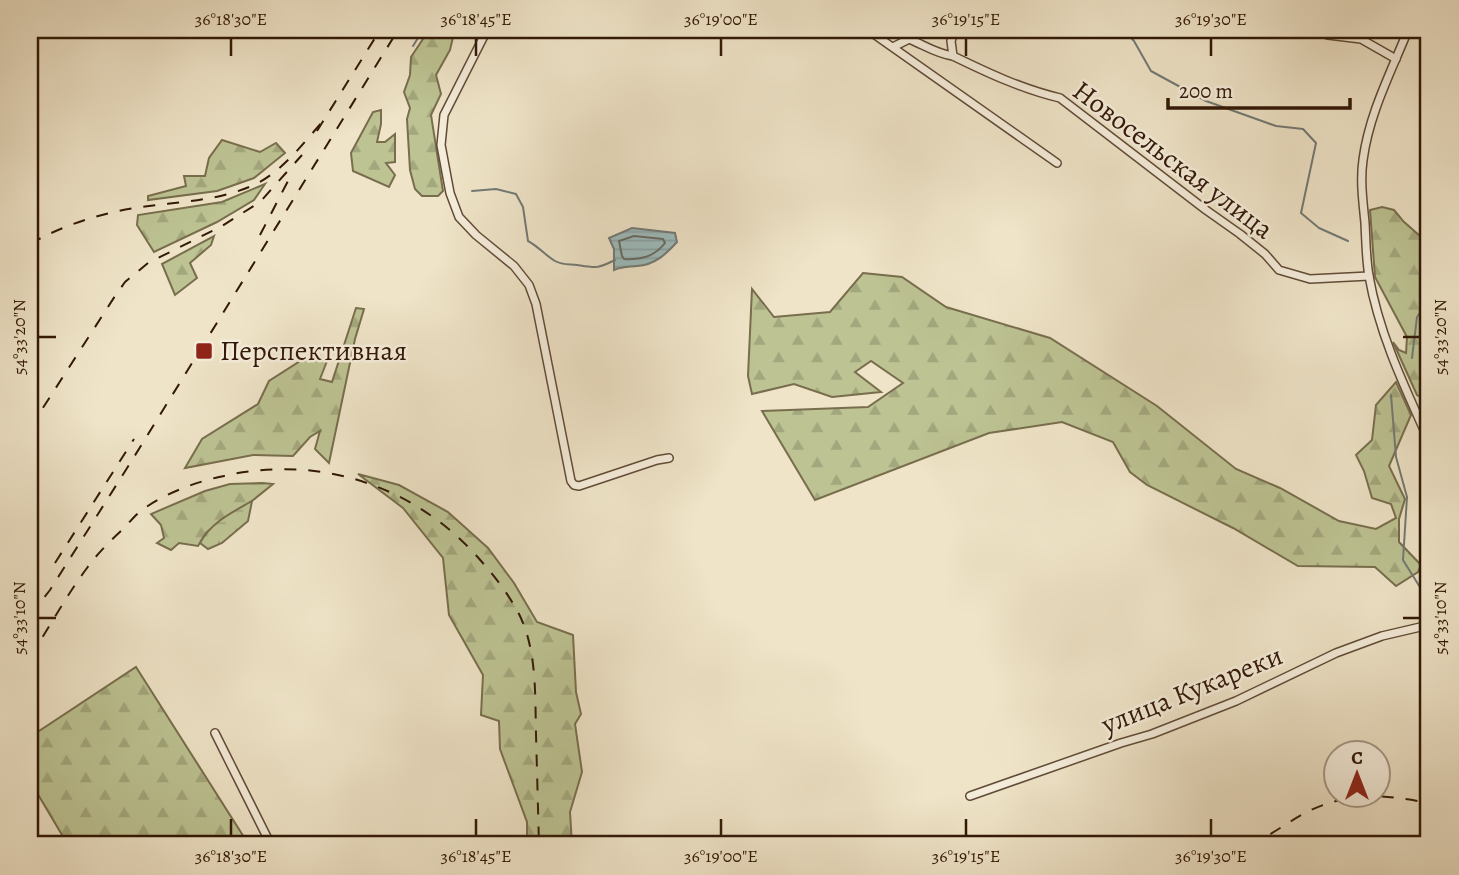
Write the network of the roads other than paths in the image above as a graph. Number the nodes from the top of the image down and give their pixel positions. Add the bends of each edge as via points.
1 (487, 30) edge
2 (868, 30) edge
3 (956, 30) edge
4 (1312, 30) edge
5 (1408, 30) edge
6 (893, 47) junction
7 (953, 56) junction
8 (1396, 59) junction
9 (1057, 163) dead end
10 (1369, 276) junction
11 (1429, 441) edge
12 (669, 458) dead end
13 (1429, 625) edge
14 (215, 733) dead end
15 (970, 796) dead end
16 (271, 845) edge

1 - 12 street via 444,115 441,145 450,193 460,217 529,285 571,481 579,486
2 - 6 street
3 - 7 street via 950,41
4 - 8 street via 1361,39
5 - 8 street
6 - 7 street, Новосельская улица via 909,39
6 - 9 street
7 - 10 street, Новосельская улица via 1035,93 1060,98 1240,234 1279,270 1310,279
8 - 10 street via 1363,160
10 - 11 street via 1384,334
13 - 15 street, улица Кукареки via 1336,653 1236,701
14 - 16 street

